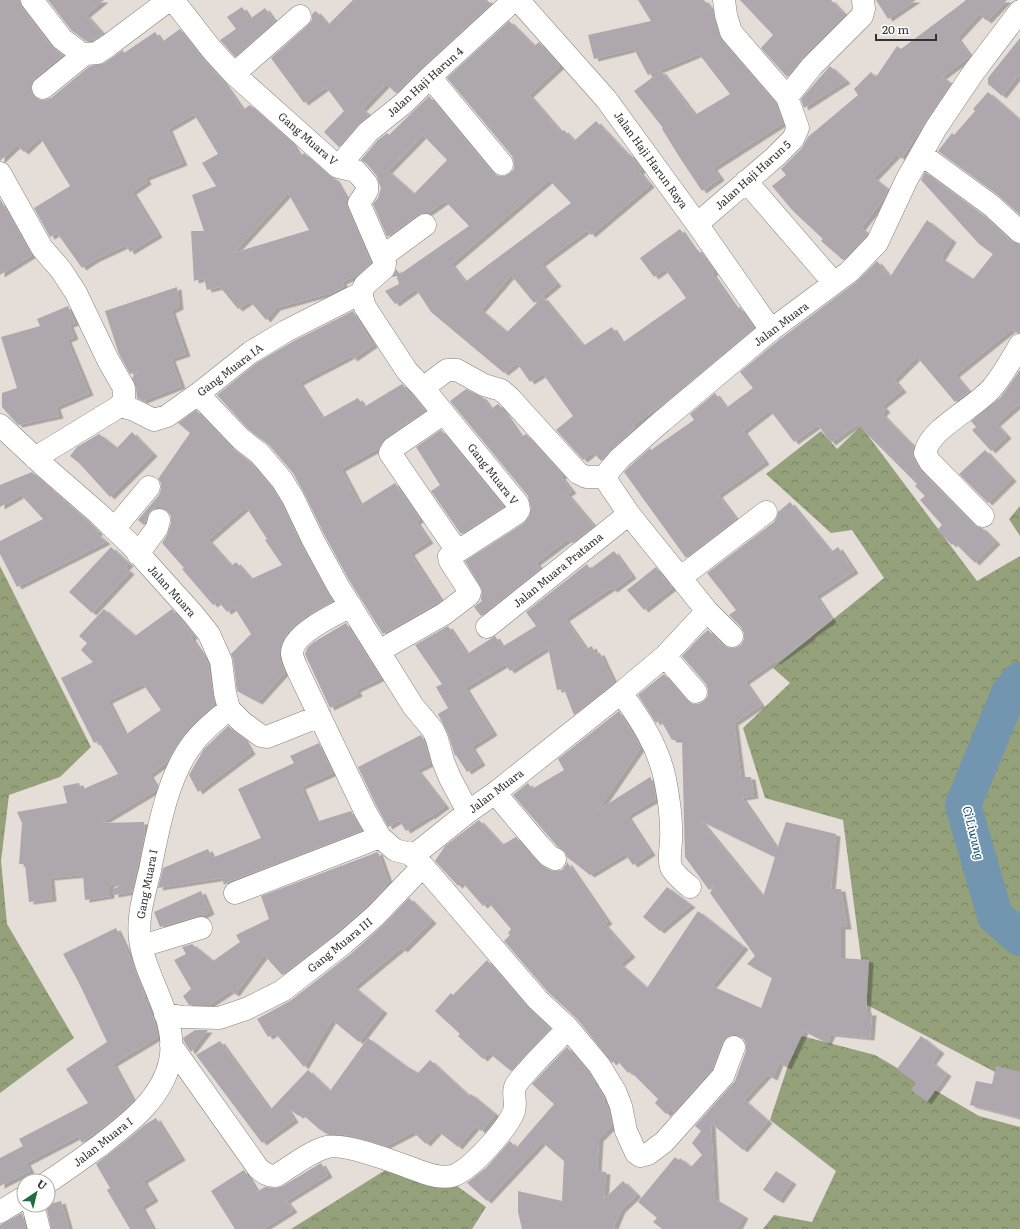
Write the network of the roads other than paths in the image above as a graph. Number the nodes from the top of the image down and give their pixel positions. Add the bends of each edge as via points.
1 (32, 0) edge
2 (169, 0) edge
3 (173, 0) edge
4 (514, 0) edge
5 (518, 0) edge
6 (724, 0) edge
7 (862, 0) edge
8 (1020, 11) edge
9 (300, 16) dead end
10 (85, 54) junction
11 (234, 74) junction
12 (430, 77) junction
13 (43, 88) dead end
14 (787, 96) junction
15 (921, 154) junction
16 (502, 164) dead end
17 (338, 167) junction
18 (0, 173) edge
19 (746, 181) junction
20 (426, 224) dead end
21 (697, 224) junction
22 (1020, 232) edge
23 (383, 256) junction
24 (834, 283) junction
25 (361, 294) junction
26 (771, 330) junction
27 (1020, 345) edge
28 (423, 388) junction
29 (198, 394) junction
30 (120, 406) junction
31 (444, 413) junction
32 (0, 425) edge
33 (35, 458) junction
34 (607, 477) junction
35 (149, 487) dead end
36 (766, 512) dead end
37 (629, 514) junction
38 (983, 516) dead end
39 (159, 520) dead end
40 (114, 528) junction
41 (457, 551) junction
42 (138, 554) junction
43 (680, 578) junction
44 (351, 606) junction
45 (707, 611) junction
46 (487, 627) dead end
47 (732, 636) dead end
48 (379, 651) junction
49 (665, 656) junction
50 (696, 692) dead end
51 (621, 693) junction
52 (229, 709) junction
53 (320, 716) junction
54 (495, 793) junction
55 (468, 812) junction
56 (380, 837) junction
57 (556, 859) dead end
58 (416, 860) junction
59 (690, 888) dead end
60 (234, 893) dead end
61 (201, 928) dead end
62 (142, 946) junction
63 (165, 1014) junction
64 (568, 1028) junction
65 (171, 1045) junction
66 (734, 1047) dead end
67 (165, 1076) joint
68 (56, 1177) edge
69 (16, 1202) edge
70 (2, 1212) edge
71 (35, 1213) edge
72 (39, 1229) edge

1 - 10 street via 62,39
2 - 10 street via 109,45 97,52
3 - 11 street, Gang Muara V
4 - 12 street, Jalan Haji Harun 4
5 - 21 street, Jalan Haji Harun Raya via 606,99
6 - 14 street, Jalan Haji Harun 5 via 731,32
7 - 14 street via 862,16 812,66
8 - 15 street, Jalan Muara via 973,73
9 - 11 street
10 - 13 street
11 - 17 street, Gang Muara V
12 - 16 street
12 - 17 street, Jalan Haji Harun 4 via 404,103 368,132
14 - 19 street, Jalan Haji Harun 5 via 798,128 792,139
15 - 22 street via 992,206
15 - 24 street, Jalan Muara via 877,244
17 - 23 street, Gang Muara V via 356,171 367,184 367,191 359,203
18 - 30 street via 42,248 76,293 124,388 124,398
19 - 21 street, Jalan Haji Harun 5
19 - 24 street
20 - 23 street
21 - 26 street, Jalan Haji Harun Raya
23 - 25 street via 384,268 365,285
24 - 26 street, Jalan Muara
25 - 28 street, Gang Muara V via 365,307 407,371
25 - 29 street, Gang Muara IA via 286,331 251,352
26 - 34 street, Jalan Muara via 620,458 610,469
27 - 38 street via 991,389 932,437 926,446 925,453 930,462
28 - 31 street, Gang Muara V
28 - 34 street via 452,369 484,385 501,390 578,473 586,477
29 - 30 street, Gang Muara IA via 167,416 154,420
29 - 44 street via 241,439 259,453 282,480 323,560
30 - 33 street
31 - 41 street via 393,448 390,453
31 - 41 street, Gang Muara V via 519,508 517,513
32 - 33 street, Jalan Muara
33 - 40 street, Jalan Muara
34 - 37 street
35 - 40 street
36 - 43 street
37 - 43 street
37 - 46 street, Jalan Muara Pratama
39 - 42 street via 158,528
40 - 42 street, Jalan Muara
41 - 48 street via 449,558 470,592 469,595 444,614
42 - 52 street, Jalan Muara via 209,634 221,661
43 - 45 street
44 - 48 street
44 - 53 street via 303,634 293,650 292,655 300,675
45 - 47 street
45 - 49 street, Jalan Muara
48 - 55 street via 413,706 438,739 443,761
49 - 50 street
49 - 51 street, Jalan Muara
51 - 54 street, Jalan Muara
51 - 59 street via 644,724 656,751 665,778 670,812 670,862 672,868
52 - 53 street via 242,722 261,736 267,737
52 - 62 street, Gang Muara I via 194,742 177,769 170,788 143,896 139,924
53 - 56 street
54 - 55 street, Jalan Muara
54 - 57 street via 549,856
55 - 58 street, Jalan Muara via 418,852
56 - 58 street via 395,850
56 - 60 street
58 - 63 street, Gang Muara III via 376,916 289,986 246,1009 219,1018
58 - 64 street via 538,1000
61 - 62 street
62 - 63 street, Gang Muara I via 152,982
63 - 65 street, Gang Muara I
64 - 65 street via 515,1087 516,1105 501,1133 460,1172 447,1177 425,1173 356,1149 328,1146 276,1176 269,1176 258,1168
64 - 66 street via 600,1065 615,1091 626,1131 636,1153 640,1156 648,1154 664,1142 723,1076
65 - 67 street, Gang Muara I via 170,1061
67 - 68 street, Jalan Muara I via 150,1101 134,1118
69 - 70 street
71 - 72 street

